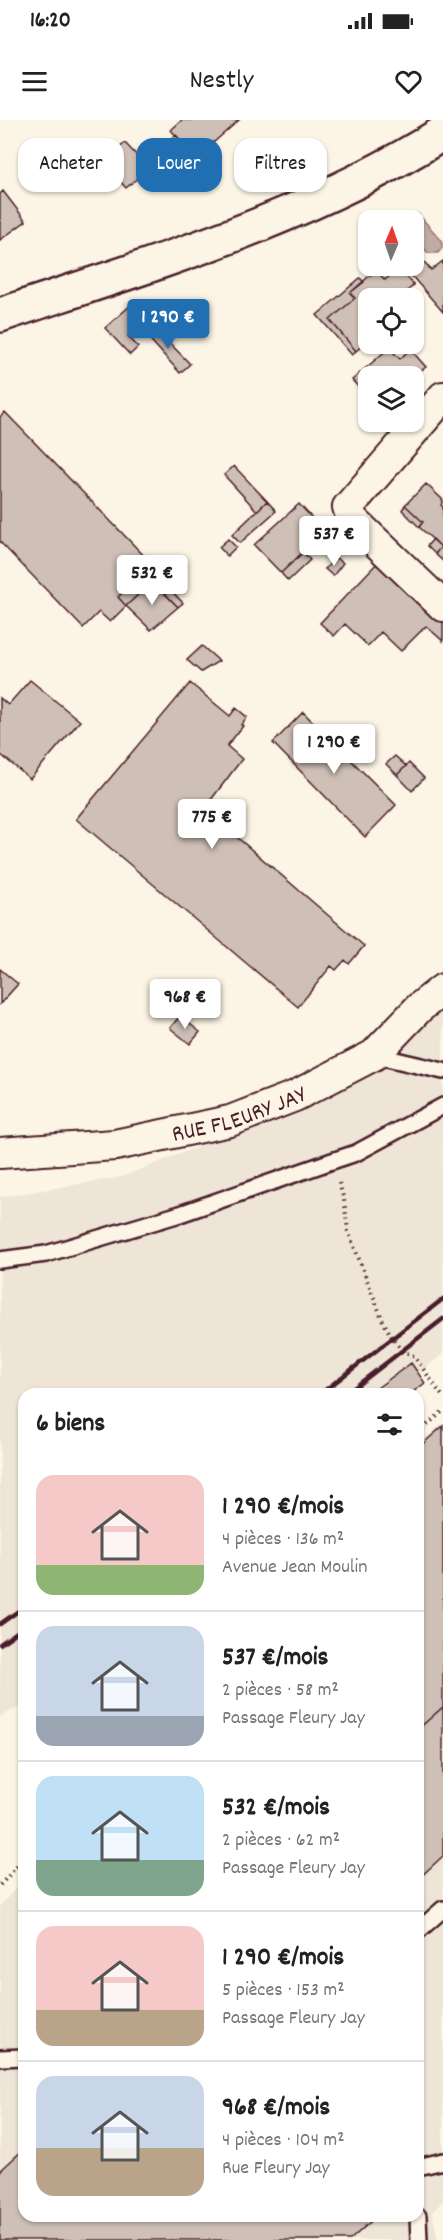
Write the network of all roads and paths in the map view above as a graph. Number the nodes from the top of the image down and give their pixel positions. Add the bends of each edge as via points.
1 (443, 133) edge
2 (0, 315) edge
3 (443, 397) edge
4 (443, 606) edge
5 (443, 989) edge
6 (374, 1055) junction
7 (443, 1071) edge
8 (443, 1106) edge
9 (0, 1152) edge
10 (332, 1161) junction
11 (0, 1260) edge
12 (443, 1397) edge
13 (443, 1411) edge
14 (424, 1428) edge
15 (18, 1866) edge
16 (0, 1885) edge
17 (443, 1909) edge
18 (424, 1926) edge
19 (18, 2057) edge
20 (0, 2058) edge
21 (443, 2161) edge
22 (424, 2166) edge
23 (418, 2222) edge
24 (419, 2240) edge

1 - 2 main road via 406,156 289,212 168,259
3 - 4 street via 348,507 352,519
5 - 6 street, RUE FLEURY JAY
6 - 7 lane
6 - 9 street, RUE FLEURY JAY via 295,1096 230,1121 116,1145
8 - 10 lane via 356,1153
10 - 11 lane via 180,1214 46,1254
10 - 12 path via 344,1200 348,1231 383,1321 398,1345 414,1356
13 - 14 path
15 - 16 path
17 - 18 lane
19 - 20 lane
21 - 22 lane
23 - 24 lane

